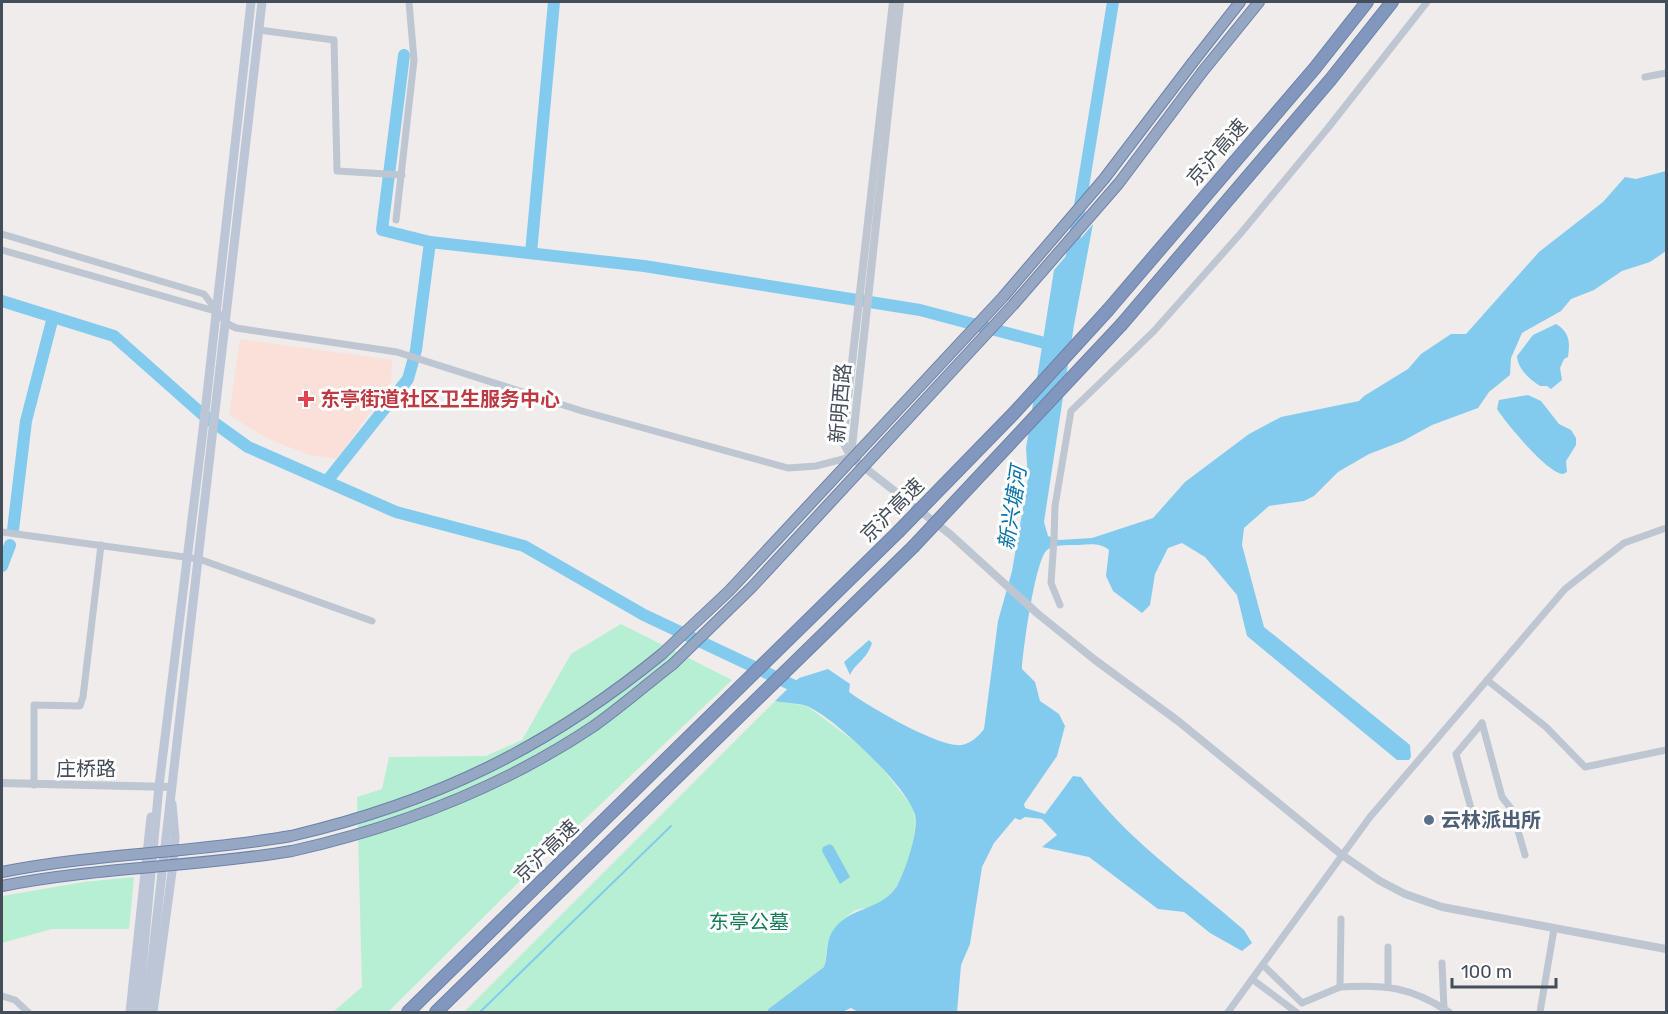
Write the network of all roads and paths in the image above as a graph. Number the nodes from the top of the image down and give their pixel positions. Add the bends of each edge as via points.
1 (250, 2) edge
2 (262, 2) edge
3 (409, 2) edge
4 (893, 2) edge
5 (900, 2) edge
6 (1240, 2) edge
7 (1259, 2) edge
8 (1367, 2) edge
9 (1392, 2) edge
10 (1427, 2) edge
11 (259, 30) junction
12 (1666, 73) edge
13 (1645, 77) dead end
14 (402, 175) junction
15 (396, 220) dead end
16 (2, 234) edge
17 (2, 250) edge
18 (215, 310) junction
19 (226, 323) junction
20 (851, 457) junction
21 (1666, 528) edge
22 (2, 532) edge
23 (101, 545) junction
24 (187, 557) junction
25 (199, 560) junction
26 (1060, 605) dead end
27 (372, 621) dead end
28 (1487, 680) junction
29 (1666, 750) edge
30 (2, 783) edge
31 (34, 785) junction
32 (159, 786) junction
33 (170, 787) junction
34 (1472, 812) dead end
35 (1342, 855) junction
36 (1525, 855) dead end
37 (2, 872) edge
38 (2, 886) edge
39 (1341, 919) dead end
40 (1554, 929) junction
41 (151, 933) junction
42 (1388, 947) dead end
43 (1666, 948) edge
44 (1442, 963) dead end
45 (1263, 965) junction
46 (1252, 979) junction
47 (1388, 986) junction
48 (1340, 987) junction
49 (2, 996) edge
50 (1447, 1011) edge
51 (28, 1012) edge
52 (130, 1012) edge
53 (138, 1012) edge
54 (146, 1012) edge
55 (153, 1012) edge
56 (408, 1012) edge
57 (436, 1012) edge
58 (1228, 1012) edge
59 (1296, 1012) edge
60 (1540, 1012) edge

1 - 18 main road
2 - 11 main road
3 - 14 street via 414,60
4 - 20 street, 新明西路 via 843,442
5 - 20 street, 新明西路
6 - 37 highway, bridge via 1104,179 1003,297 729,591 611,696 567,725 473,776 346,823 242,844 47,863
7 - 38 highway, bridge via 1119,183 1013,305 752,587 673,664 594,726 470,795 342,840 198,864 90,872
8 - 56 highway, 京沪高速, bridge via 1108,310 1014,413 741,688
9 - 57 highway, 京沪高速, bridge via 1324,88 1122,324 913,547
10 - 26 street via 1241,233 1154,331 1071,411 1056,506 1051,583
11 - 14 street via 334,40 337,171
11 - 19 main road
12 - 13 street
14 - 15 street
16 - 18 street via 204,294
17 - 18 street
18 - 19 street
18 - 24 main road
19 - 20 street via 236,328 397,352 582,411 788,468
19 - 25 main road
20 - 35 street via 951,535 1038,614 1178,721
21 - 28 street via 1624,543 1565,589
22 - 23 street
23 - 24 street
23 - 31 street via 80,706 34,705
24 - 25 street
24 - 32 main road
25 - 27 street
25 - 33 main road
28 - 29 street via 1545,727 1585,767
28 - 35 street
30 - 31 street, 庄桥路
31 - 32 street, 庄桥路
32 - 33 street, 庄桥路
32 - 41 main road
32 - 52 main road via 149,830
33 - 41 main road
33 - 55 main road via 175,837
34 - 36 street via 1456,754 1482,723 1502,797 1512,810
35 - 40 street via 1380,881 1433,904
35 - 45 street
39 - 48 street
40 - 43 street
40 - 60 street
41 - 53 main road
41 - 54 main road
42 - 47 street
44 - 50 street
45 - 46 street
45 - 48 street via 1302,1003
46 - 58 street
46 - 59 street
47 - 48 street
47 - 50 street via 1413,991
49 - 51 street via 15,1000

